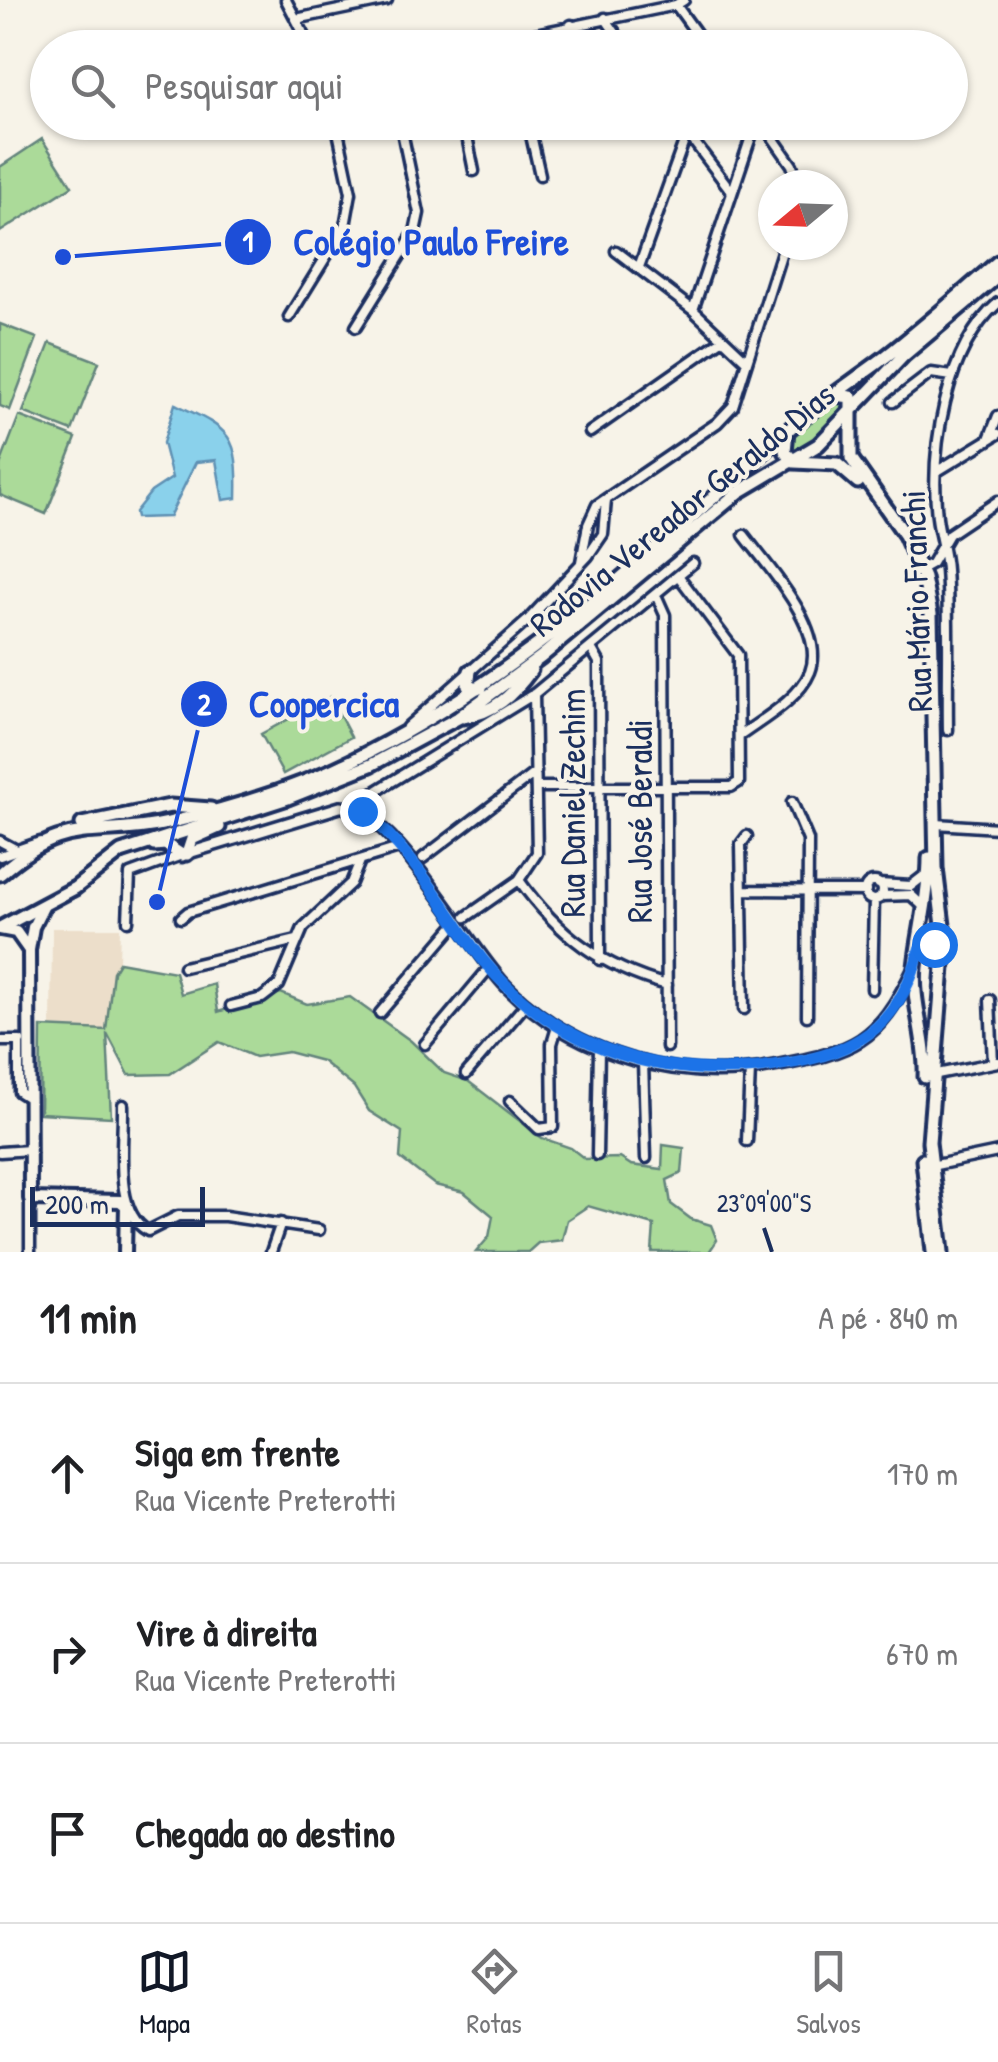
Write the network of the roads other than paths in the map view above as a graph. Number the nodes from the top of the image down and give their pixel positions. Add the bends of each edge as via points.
1 (286, 0) edge
2 (387, 0) edge
3 (680, 3) edge
4 (605, 18) junction
5 (296, 19) junction
6 (571, 25) junction
7 (301, 30) edge
8 (554, 30) edge
9 (572, 30) edge
10 (613, 30) edge
11 (696, 30) edge
12 (340, 140) edge
13 (404, 140) edge
14 (468, 140) edge
15 (532, 140) edge
16 (684, 140) edge
17 (692, 140) edge
18 (752, 140) edge
19 (773, 140) edge
20 (794, 170) edge
21 (474, 171) dead end
22 (540, 175) dead end
23 (732, 192) junction
24 (616, 251) dead end
25 (779, 260) edge
26 (998, 262) edge
27 (638, 267) junction
28 (998, 276) edge
29 (998, 303) edge
30 (693, 310) junction
31 (289, 317) dead end
32 (356, 326) dead end
33 (723, 339) junction
34 (747, 362) junction
35 (952, 376) junction
36 (871, 391) junction
37 (831, 396) junction
38 (893, 402) dead end
39 (854, 410) junction
40 (998, 416) edge
41 (787, 431) junction
42 (590, 432) dead end
43 (998, 434) edge
44 (849, 438) junction
45 (988, 439) junction
46 (794, 462) junction
47 (938, 470) junction
48 (606, 500) junction
49 (998, 501) edge
50 (586, 532) junction
51 (602, 534) junction
52 (744, 535) dead end
53 (942, 546) junction
54 (581, 562) junction
55 (692, 563) dead end
56 (918, 572) junction
57 (680, 578) junction
58 (657, 596) junction
59 (591, 648) junction
60 (541, 657) junction
61 (470, 671) junction
62 (458, 680) junction
63 (481, 688) junction
64 (534, 694) junction
65 (465, 698) junction
66 (448, 707) junction
67 (503, 708) junction
68 (490, 717) junction
69 (425, 720) junction
70 (455, 720) junction
71 (948, 730) dead end
72 (400, 735) junction
73 (741, 735) junction
74 (420, 740) junction
75 (536, 772) junction
76 (597, 786) junction
77 (536, 787) junction
78 (668, 787) junction
79 (370, 795) dead end
80 (792, 802) dead end
81 (220, 811) junction
82 (235, 815) junction
83 (936, 824) junction
84 (118, 827) junction
85 (998, 828) edge
86 (747, 836) dead end
87 (51, 839) junction
88 (0, 841) edge
89 (140, 846) junction
90 (399, 848) junction
91 (15, 849) junction
92 (121, 852) junction
93 (185, 854) junction
94 (0, 856) edge
95 (423, 858) dead end
96 (360, 861) junction
97 (929, 872) junction
98 (0, 874) edge
99 (519, 880) junction
100 (879, 884) junction
101 (742, 890) junction
102 (807, 890) junction
103 (866, 890) junction
104 (911, 891) junction
105 (878, 898) junction
106 (44, 905) junction
107 (927, 910) junction
108 (466, 917) dead end
109 (181, 918) dead end
110 (128, 921) dead end
111 (456, 924) junction
112 (0, 928) edge
113 (296, 940) junction
114 (920, 948) junction
115 (29, 950) junction
116 (600, 960) junction
117 (942, 964) junction
118 (915, 966) junction
119 (184, 967) dead end
120 (489, 968) junction
121 (668, 985) junction
122 (872, 989) dead end
123 (940, 994) junction
124 (917, 1000) junction
125 (990, 1000) dead end
126 (526, 1004) junction
127 (231, 1006) dead end
128 (744, 1009) dead end
129 (894, 1009) junction
130 (380, 1013) dead end
131 (807, 1016) dead end
132 (557, 1028) junction
133 (0, 1041) edge
134 (24, 1041) junction
135 (425, 1044) dead end
136 (668, 1047) dead end
137 (599, 1049) junction
138 (643, 1062) junction
139 (995, 1062) edge
140 (750, 1069) junction
141 (466, 1074) dead end
142 (932, 1075) junction
143 (510, 1101) dead end
144 (123, 1105) dead end
145 (747, 1141) dead end
146 (30, 1150) junction
147 (0, 1152) edge
148 (998, 1152) edge
149 (597, 1155) dead end
150 (646, 1158) dead end
151 (931, 1166) junction
152 (30, 1199) junction
153 (126, 1206) junction
154 (280, 1223) junction
155 (318, 1230) dead end
156 (30, 1252) edge
157 (125, 1252) edge
158 (271, 1252) edge
159 (933, 1252) edge
160 (942, 1252) edge

1 - 5 street
2 - 5 street
3 - 4 street
3 - 11 street
4 - 6 street
4 - 10 street
5 - 7 street
6 - 8 street
6 - 9 street
12 - 31 street via 351,193 345,226
13 - 32 street via 419,213 416,232
14 - 21 street
15 - 22 street
16 - 27 street
17 - 23 street
18 - 23 street
19 - 20 street
23 - 30 street
24 - 27 street
25 - 34 street
26 - 37 main road, Rodovia Vereador Geraldo Dias
27 - 30 street
28 - 36 main road, Rodovia Vereador Geraldo Dias via 904,354
29 - 35 street, Rua Mário Franchi via 980,319
30 - 33 street
33 - 34 street
33 - 42 street
34 - 48 street via 726,415
35 - 38 street via 932,373
35 - 47 street, Rua Mário Franchi
36 - 39 main road, Rodovia Vereador Geraldo Dias
36 - 44 main road
37 - 39 main road via 847,393
37 - 41 main road, Rodovia Vereador Geraldo Dias
39 - 44 main road
39 - 46 main road, Rodovia Vereador Geraldo Dias
40 - 45 street
41 - 46 main road via 785,451
41 - 63 main road, Rodovia Vereador Geraldo Dias via 732,484
43 - 45 street
44 - 56 main road via 855,468 905,534
45 - 47 street
46 - 56 main road via 826,462 848,472 895,530
46 - 60 main road, Rodovia Vereador Geraldo Dias via 739,492
47 - 53 street, Rua Mário Franchi
48 - 50 street via 597,504
48 - 51 street
49 - 53 street via 959,524
50 - 51 street
50 - 54 street
51 - 54 street
52 - 73 street via 802,615 813,658 804,683
53 - 56 street
53 - 71 street, Rua Mário Franchi
54 - 61 street
55 - 57 street
56 - 83 main road via 931,614
56 - 97 main road via 926,648
57 - 58 street
57 - 73 street via 738,655
58 - 59 street
58 - 78 street, Rua José Beraldi via 665,616
59 - 64 street
59 - 76 street, Rua Daniel Zechim via 599,662
60 - 67 main road
60 - 70 main road, Rodovia Vereador Geraldo Dias
61 - 62 street
61 - 63 main road via 468,686
62 - 65 main road
62 - 72 street
63 - 65 main road, Rodovia Vereador Geraldo Dias
64 - 67 street
64 - 75 street
65 - 66 main road, Rodovia Vereador Geraldo Dias
66 - 69 main road, Rodovia Vereador Geraldo Dias
66 - 70 main road
67 - 68 main road
68 - 70 main road
68 - 79 street
69 - 72 main road, Rodovia Vereador Geraldo Dias
69 - 74 main road
70 - 74 main road, Rodovia Vereador Geraldo Dias
72 - 81 main road, Rodovia Vereador Geraldo Dias via 285,790
73 - 78 street via 736,785
74 - 82 main road, Rodovia Vereador Geraldo Dias
75 - 77 street
75 - 95 street
76 - 77 street
76 - 78 street
76 - 116 street, Rua Daniel Zechim
77 - 99 street via 537,853
78 - 121 street, Rua José Beraldi
80 - 102 street via 806,828
81 - 84 main road, Rodovia Vereador Geraldo Dias via 151,827
81 - 87 main road via 148,808
82 - 89 main road, Rodovia Vereador Geraldo Dias
82 - 93 main road via 192,839
83 - 85 street
83 - 117 main road
84 - 87 main road, Rodovia Vereador Geraldo Dias
84 - 92 main road via 125,842
86 - 101 street via 741,844
87 - 91 street
87 - 98 main road, Rodovia Vereador Geraldo Dias
88 - 91 street
89 - 92 main road, Rodovia Vereador Geraldo Dias
89 - 93 main road via 165,844
90 - 93 street via 362,811 340,807
90 - 96 street
90 - 111 street
91 - 94 street
92 - 106 main road, Rodovia Vereador Geraldo Dias
93 - 110 street via 130,874
96 - 109 street
96 - 113 street via 351,883 318,909
97 - 104 street
97 - 107 main road
99 - 108 street
99 - 116 street via 560,929
100 - 103 street
100 - 104 street
100 - 105 street
101 - 102 street
101 - 128 street
102 - 103 street
102 - 131 street
103 - 105 street
104 - 105 street
104 - 107 street
105 - 122 street
106 - 112 main road, Rodovia Vereador Geraldo Dias
106 - 115 main road
107 - 114 main road
111 - 120 street
111 - 130 street
112 - 115 main road via 16,932
113 - 119 street
113 - 127 street via 288,970 273,991
114 - 117 main road via 934,944
114 - 118 main road
115 - 134 main road
116 - 121 street
117 - 123 main road
118 - 124 main road
118 - 129 street
120 - 126 street
120 - 135 street
121 - 136 street, Rua José Beraldi
123 - 124 main road
123 - 142 main road
124 - 129 street
124 - 159 main road via 927,1042 921,1142
125 - 139 street
126 - 132 street
126 - 141 street
129 - 140 street via 842,1051
132 - 137 street
132 - 143 street via 552,1127 539,1129
133 - 134 street
134 - 146 main road
137 - 138 street
137 - 149 street
138 - 140 street via 687,1070
138 - 150 street
139 - 142 street
140 - 145 street
142 - 151 main road
144 - 153 street
146 - 147 street
146 - 152 main road
148 - 151 street
151 - 160 main road
152 - 153 main road via 113,1199
152 - 156 street
153 - 154 street via 148,1231 178,1216
153 - 157 main road
154 - 155 street
154 - 158 street

